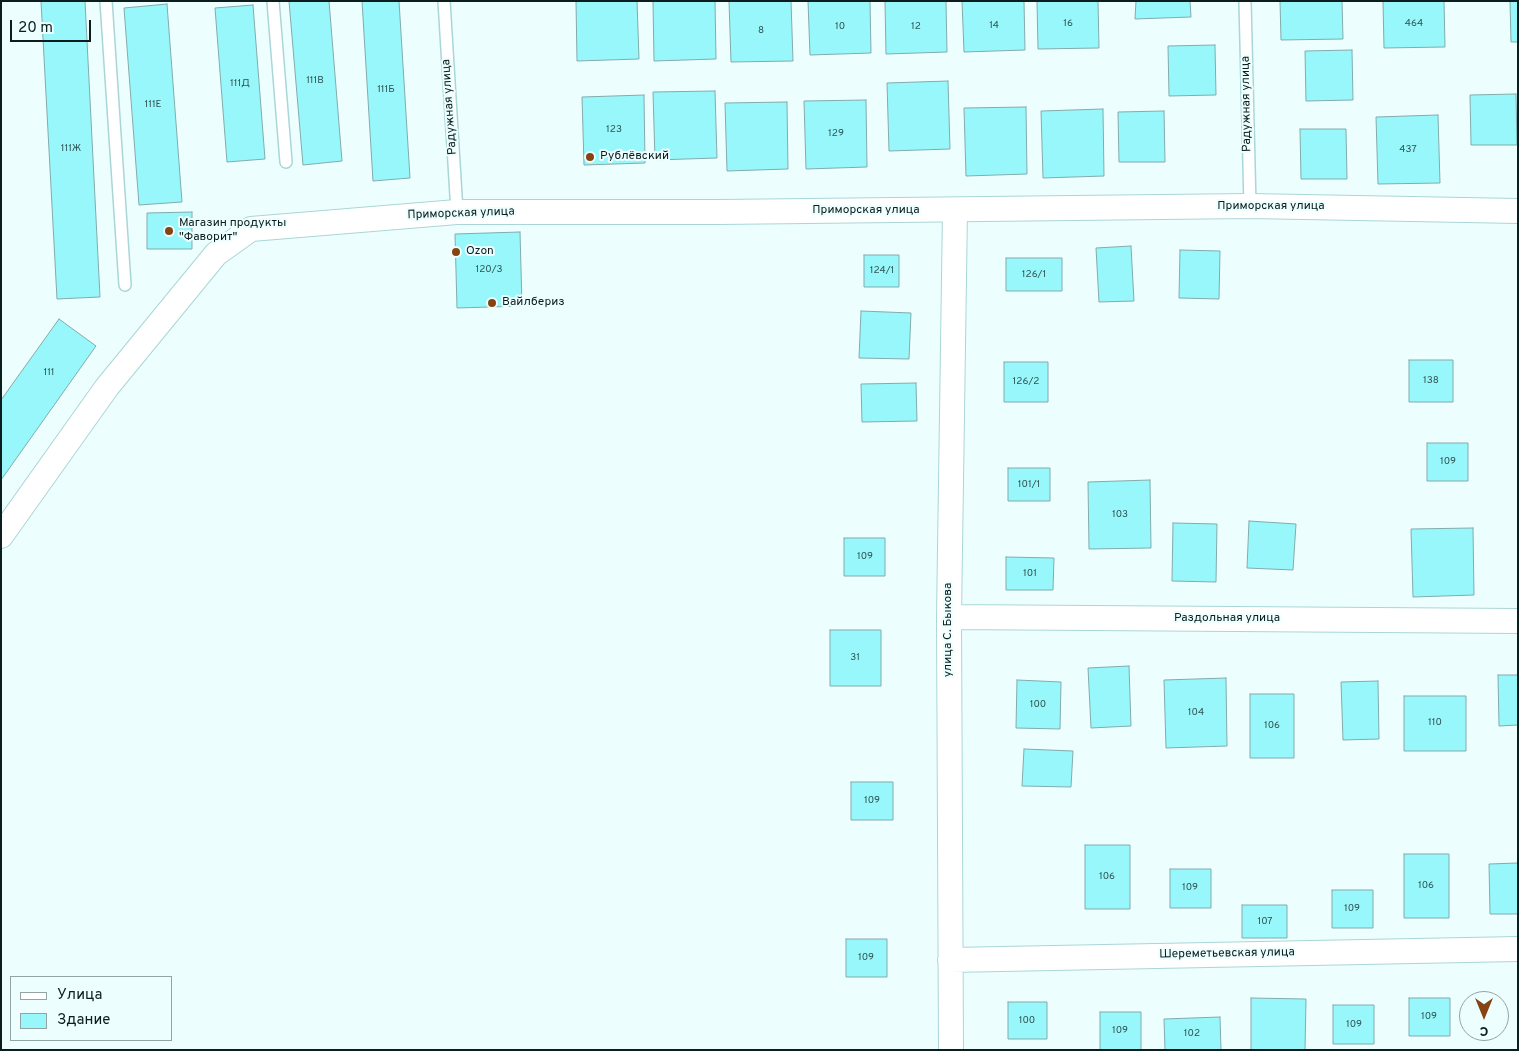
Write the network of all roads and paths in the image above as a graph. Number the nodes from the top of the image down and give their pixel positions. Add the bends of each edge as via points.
1 (106, 1) edge
2 (273, 1) edge
3 (444, 1) edge
4 (1245, 1) edge
5 (286, 162) dead end
6 (1250, 206) junction
7 (955, 210) junction
8 (1518, 211) edge
9 (458, 212) junction
10 (126, 285) dead end
11 (1, 536) edge
12 (949, 617) junction
13 (1512, 621) edge
14 (1510, 949) edge
15 (950, 960) junction
16 (951, 1050) edge

1 - 10 lane
2 - 5 lane
3 - 9 lane, Радужная улица
4 - 6 lane, Радужная улица
6 - 7 street, Приморская улица
6 - 8 street, Приморская улица
7 - 9 street, Приморская улица
7 - 12 street, улица С. Быкова
9 - 11 street, Приморская улица via 251,229 216,254 113,380
12 - 13 street, Раздольная улица
12 - 15 street, улица С. Быкова
14 - 15 street, Шереметьевская улица
15 - 16 street, улица С. Быкова

